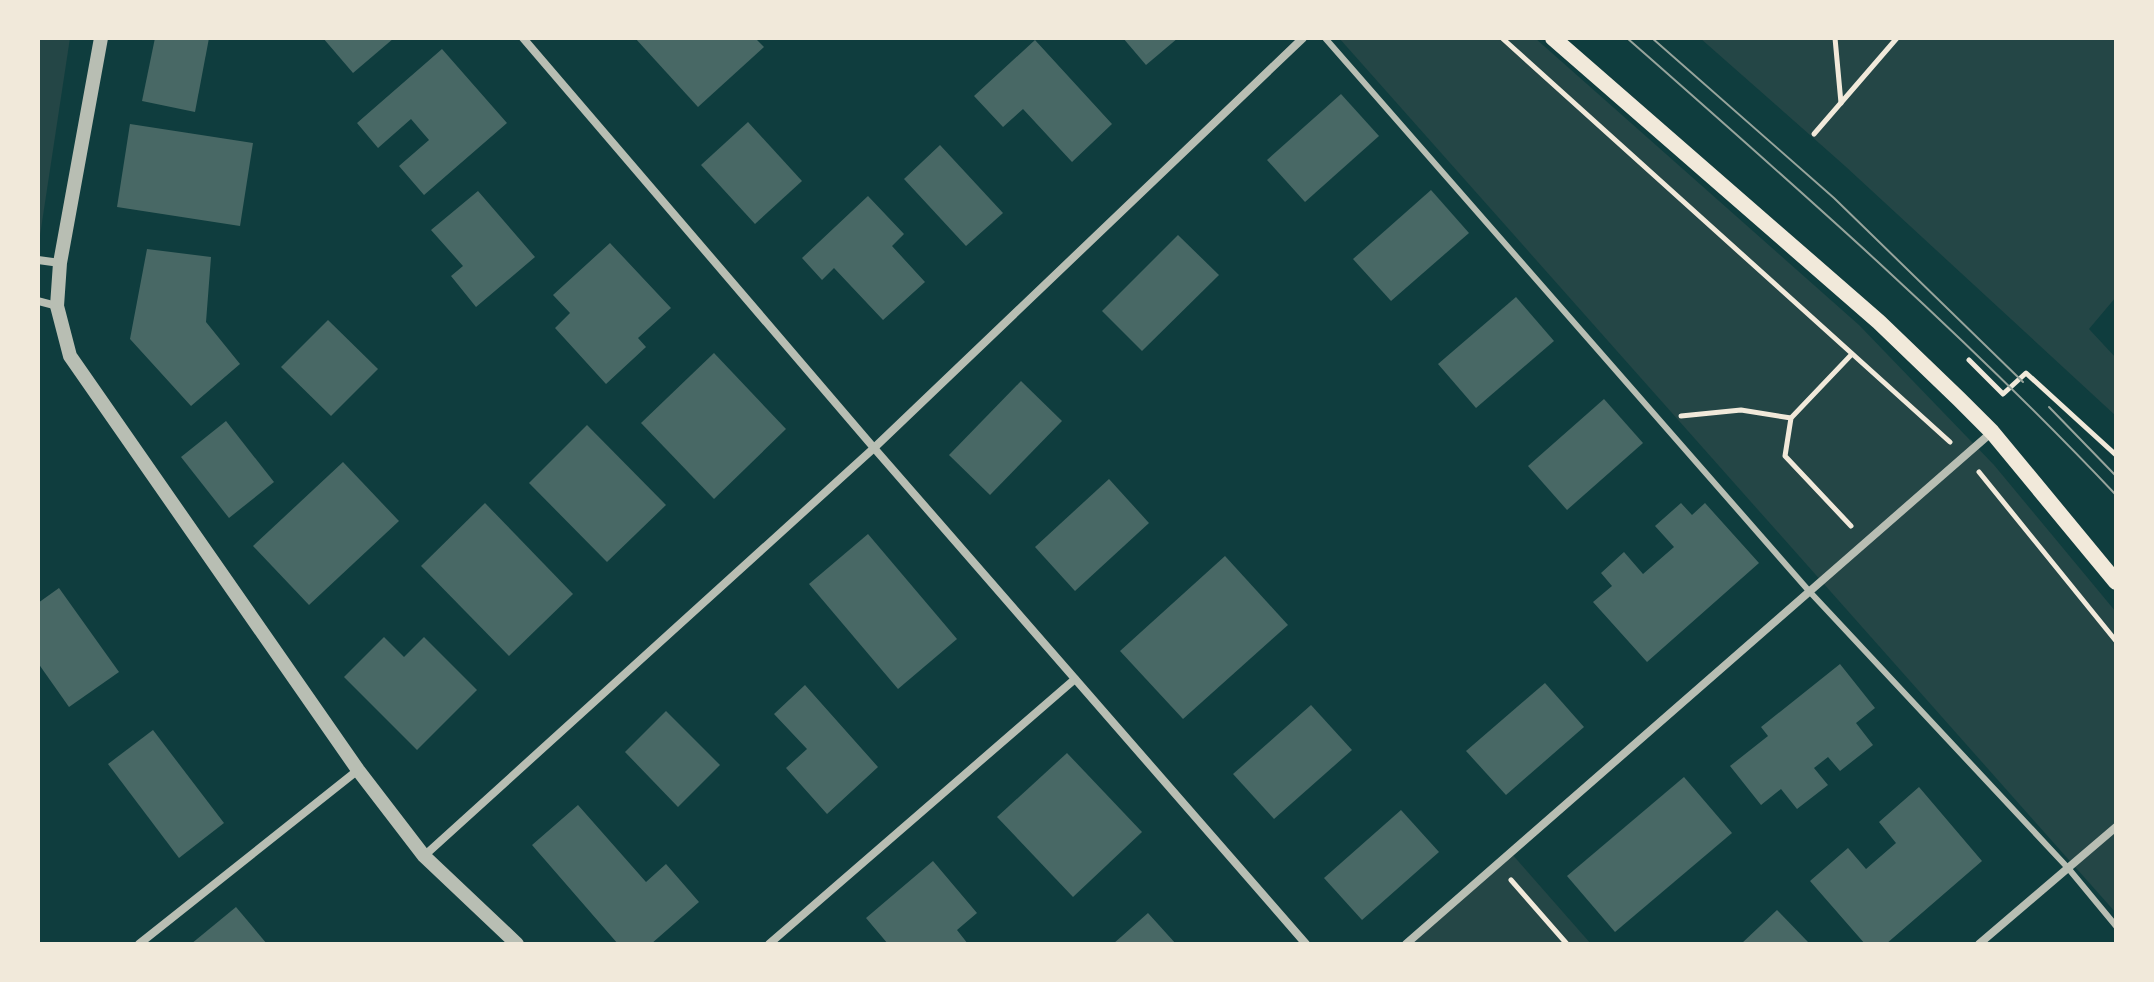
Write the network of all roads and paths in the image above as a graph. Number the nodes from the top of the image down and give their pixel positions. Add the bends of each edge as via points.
1 (101, 38) edge
2 (523, 38) edge
3 (1303, 38) edge
4 (1325, 38) edge
5 (1502, 38) edge
6 (1553, 38) edge
7 (1835, 38) edge
8 (1897, 38) edge
9 (1841, 104) junction
10 (1814, 134) dead end
11 (38, 260) edge
12 (60, 263) junction
13 (38, 301) edge
14 (57, 306) junction
15 (1852, 354) junction
16 (1969, 360) dead end
17 (1658, 418) junction
18 (1791, 418) junction
19 (1992, 432) junction
20 (874, 448) junction
21 (1965, 455) junction
22 (2116, 455) edge
23 (1849, 524) dead end
24 (2116, 582) edge
25 (1809, 591) junction
26 (2116, 641) edge
27 (1075, 679) junction
28 (358, 770) junction
29 (2116, 827) edge
30 (424, 856) junction
31 (1497, 865) junction
32 (2068, 868) junction
33 (2116, 926) edge
34 (139, 944) edge
35 (517, 944) edge
36 (769, 944) edge
37 (1306, 944) edge
38 (1406, 944) edge
39 (1567, 944) edge
40 (1979, 944) edge

1 - 12 street
2 - 20 street
3 - 20 street
4 - 17 lane
5 - 15 path
6 - 19 main road via 1879,322
7 - 9 path
8 - 9 path
9 - 10 path
11 - 12 street
12 - 14 street
13 - 14 street
14 - 28 street via 70,356 83,379
15 - 18 path
15 - 21 path
16 - 22 path via 2003,394 2026,373
17 - 18 path via 1741,410
17 - 25 lane
18 - 23 path via 1785,456
19 - 21 street
19 - 24 main road
20 - 27 street
20 - 30 street
21 - 25 street
21 - 26 path
25 - 31 street
25 - 32 lane
27 - 36 street
27 - 37 street
28 - 30 street
28 - 34 street
29 - 32 street
30 - 35 street
31 - 38 street
31 - 39 path
32 - 33 lane
32 - 40 street

